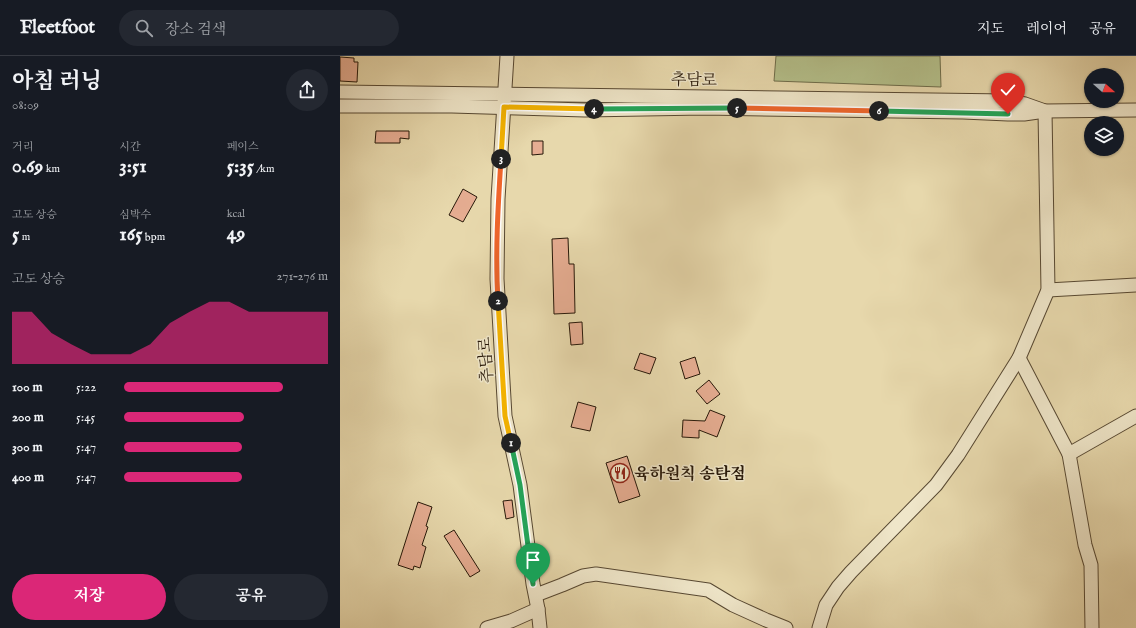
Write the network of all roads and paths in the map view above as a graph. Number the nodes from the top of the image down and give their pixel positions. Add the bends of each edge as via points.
1 (507, 56) edge
2 (340, 92) edge
3 (505, 94) junction
4 (340, 106) edge
5 (504, 107) junction
6 (1136, 110) edge
7 (1045, 111) junction
8 (1136, 285) edge
9 (1048, 290) junction
10 (1019, 358) junction
11 (1136, 416) edge
12 (1069, 454) junction
13 (536, 595) junction
14 (538, 609) junction
15 (487, 628) edge
16 (540, 628) edge
17 (786, 628) edge
18 (819, 628) edge
19 (1092, 628) edge

1 - 3 street
2 - 3 street, 추담로
3 - 5 street
3 - 7 street, 추담로 via 1008,101
4 - 5 street, 추담로
5 - 7 street, 추담로 via 1008,114
5 - 13 street, 추담로 via 498,199 497,279 505,416 520,485
6 - 7 street, 추담로
7 - 9 street
8 - 9 street
9 - 10 street
10 - 12 street
10 - 18 street via 958,455 936,485 838,587 826,605
11 - 12 street
12 - 19 street via 1091,565
13 - 14 street, 추담로
13 - 17 street via 583,576 596,574 708,590 733,605
14 - 15 street
14 - 16 street, 추담로

